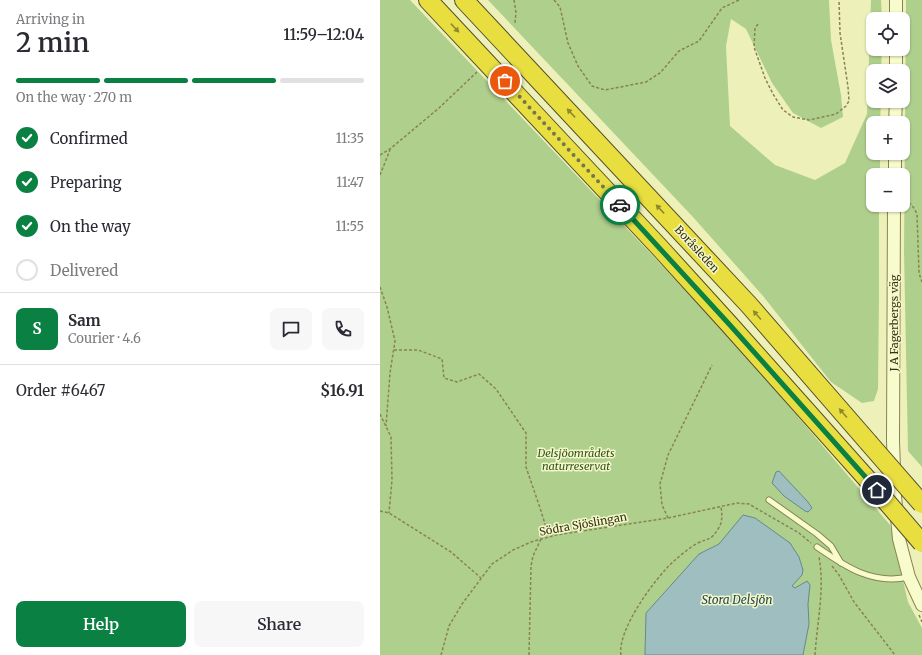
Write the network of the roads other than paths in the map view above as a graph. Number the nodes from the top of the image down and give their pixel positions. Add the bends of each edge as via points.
1 (428, 0) edge
2 (464, 0) edge
3 (896, 0) edge
4 (896, 12) edge
5 (894, 212) edge
6 (769, 500) dead end
7 (922, 504) edge
8 (922, 542) edge
9 (817, 547) road end
10 (842, 564) junction
11 (909, 576) junction
12 (922, 605) edge

1 -> 8 highway, bridge via 665,254
7 -> 2 highway, Boråsleden, bridge via 749,305
3 - 4 street
5 - 11 street, J A Fagerbergs väg via 895,496 899,539
6 - 10 lane via 831,546
9 - 10 lane
10 - 11 lane via 875,578 901,579
11 - 12 street

